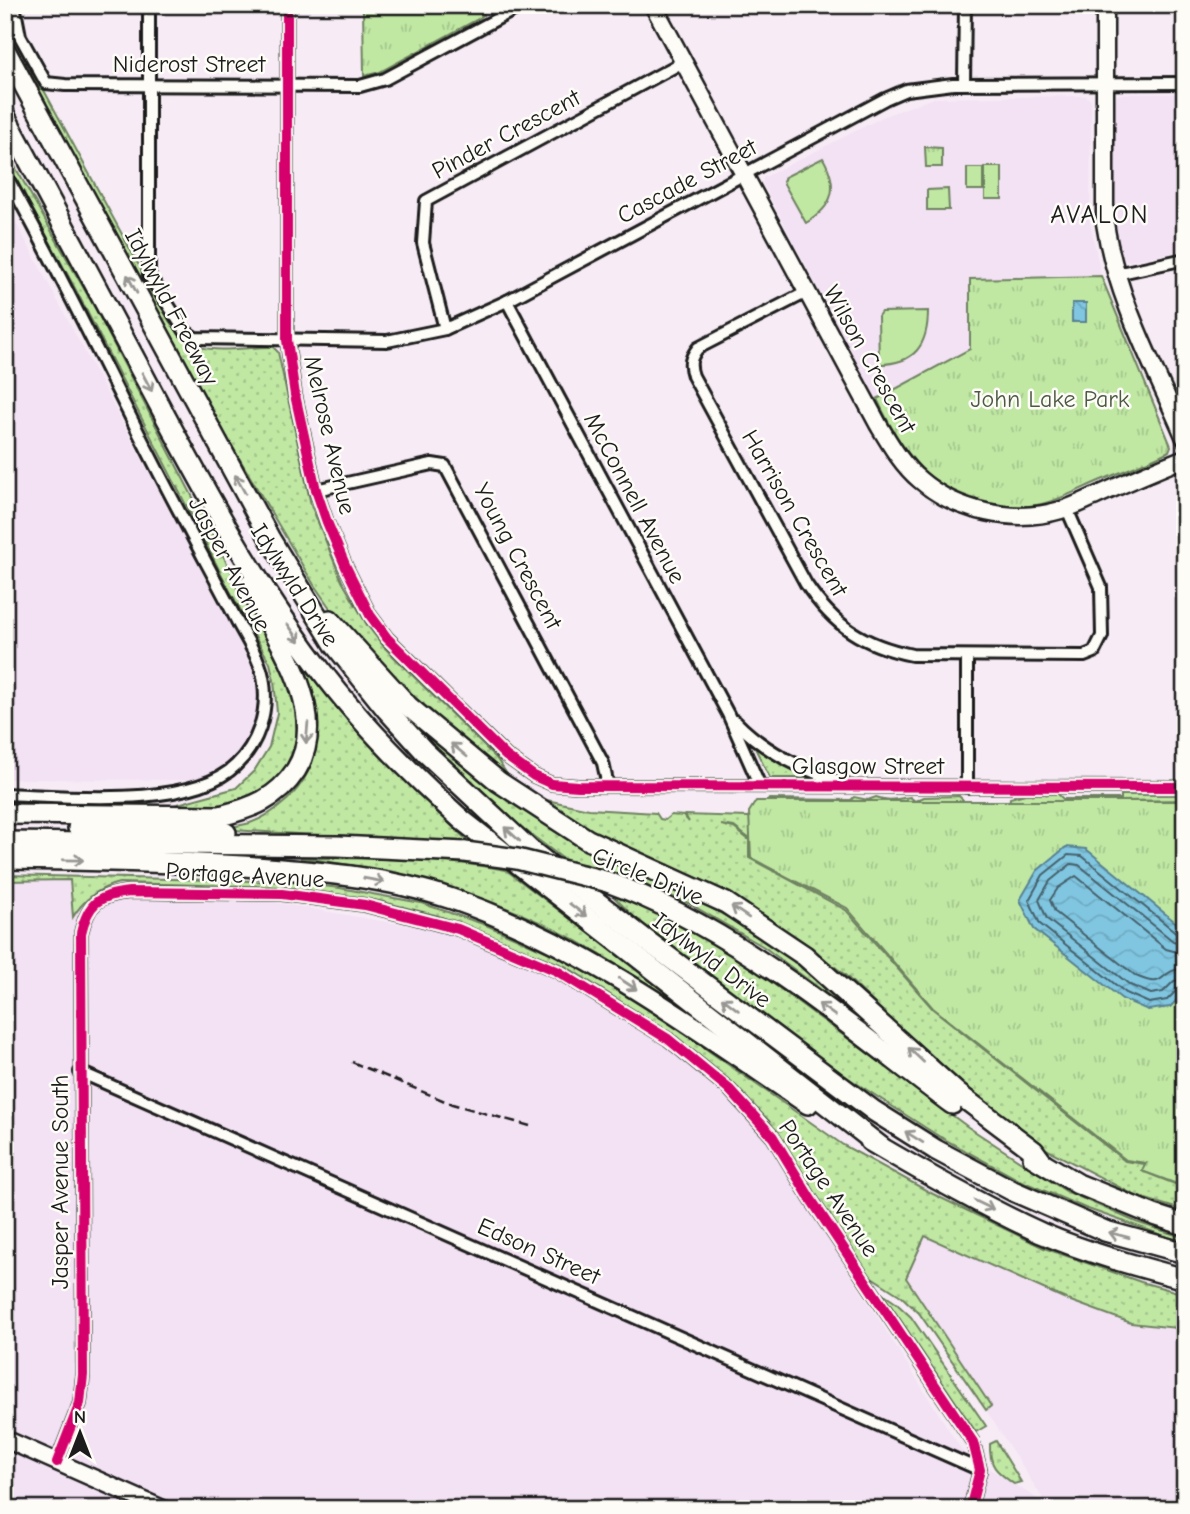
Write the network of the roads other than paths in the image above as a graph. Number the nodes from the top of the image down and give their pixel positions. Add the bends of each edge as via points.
1 (14, 5) edge
2 (149, 5) edge
3 (287, 5) edge
4 (523, 5) edge
5 (653, 5) edge
6 (965, 5) edge
7 (1105, 5) edge
8 (5, 39) edge
9 (5, 50) edge
10 (683, 62) junction
11 (21, 78) junction
12 (964, 83) junction
13 (1106, 83) junction
14 (1185, 83) edge
15 (149, 85) junction
16 (287, 85) junction
17 (5, 116) edge
18 (5, 174) edge
19 (745, 175) junction
20 (1185, 259) edge
21 (1116, 274) junction
22 (807, 292) junction
23 (507, 301) junction
24 (445, 329) junction
25 (287, 340) junction
26 (1185, 438) edge
27 (1185, 458) edge
28 (194, 470) junction
29 (316, 490) junction
30 (1068, 509) junction
31 (299, 586) junction
32 (967, 656) junction
33 (728, 714) junction
34 (552, 784) joint
35 (608, 786) junction
36 (760, 786) junction
37 (855, 786) junction
38 (967, 787) junction
39 (1185, 787) edge
40 (5, 794) edge
41 (5, 814) edge
42 (5, 825) edge
43 (5, 842) edge
44 (338, 846) junction
45 (5, 859) edge
46 (95, 901) joint
47 (80, 1072) junction
48 (881, 1147) junction
49 (1042, 1162) junction
50 (1185, 1225) edge
51 (1185, 1253) edge
52 (1185, 1279) edge
53 (5, 1439) edge
54 (57, 1462) junction
55 (980, 1470) junction
56 (163, 1509) edge
57 (970, 1509) edge

1 - 15 street, Niderost Street via 20,36 46,83
2 - 15 street, Cascade Street
3 - 16 street, Melrose Avenue
4 - 16 street, Niderost Street via 496,13 385,79 360,86
5 - 10 street, Wilson Crescent
6 - 12 street
7 - 13 street
8 - 11 highway
9 - 11 highway, Idylwyld Freeway
10 - 19 street, Wilson Crescent
10 - 24 street, Pinder Crescent via 426,201 424,243
31 -> 11 highway, Idylwyld Freeway via 237,480
12 - 13 street, Cascade Street
12 - 19 street, Cascade Street via 906,90
13 - 14 street, Cascade Street
13 - 21 street via 1105,223
15 - 16 street, Niderost Street
15 - 25 street, Cascade Street via 149,275 184,331 195,338
16 - 25 street, Melrose Avenue
17 -> 28 highway
18 - 40 street, Jasper Avenue via 255,655 264,681 265,709 249,751 229,771 193,789 110,796
19 - 22 street, Wilson Crescent
19 - 23 street, Cascade Street
20 - 21 street
21 - 26 street
22 - 30 street, Wilson Crescent via 890,444 919,479 949,499 986,512 1015,516
22 - 32 street, Harrison Crescent via 698,348 691,356 693,376 806,584 838,624 890,650
23 - 24 street, Cascade Street
23 - 33 street, McConnell Avenue
24 - 25 street, Cascade Street via 387,341
25 - 29 street, Melrose Avenue
27 - 30 street, Wilson Crescent
28 -> 41 highway via 218,528 298,680 308,720 300,762 286,785 266,801 220,816
28 -> 48 highway, Idylwyld Drive via 317,666 416,779 462,820
29 - 34 street, Melrose Avenue via 346,566 387,638 506,756
29 - 35 street, Young Crescent via 432,464 445,466 603,763
30 - 32 street, Harrison Crescent via 1101,587 1098,647 1084,656
49 -> 31 highway via 957,1093 805,956 726,903 588,839 499,782 408,706
51 -> 31 highway, Idylwyld Drive via 1105,1231 1013,1191 936,1150 874,1111 724,999 529,849 434,761 335,645
32 - 38 street
33 - 36 street, McConnell Avenue
33 - 37 street, McConnell Avenue via 777,756
34 - 35 street, Glasgow Street
35 - 36 street, Glasgow Street
36 - 37 street, Glasgow Street
37 - 38 street, Glasgow Street
38 - 39 street, Glasgow Street
42 - 44 highway via 272,835
43 - 44 highway, Circle Drive
49 -> 44 highway, Circle Drive, bridge via 999,1139 732,943 667,906 605,881 517,859
45 -> 48 highway via 302,870 396,884 449,898 586,959
46 - 47 street, Jasper Avenue South via 81,933
46 - 55 street, Portage Avenue via 129,892 282,894 365,905 458,929 557,971 668,1039 729,1089 773,1138 974,1442
47 - 54 street, Jasper Avenue South via 83,1375 80,1404
47 - 55 street, Edson Street
48 -> 52 highway via 952,1189 1042,1233 1118,1262
49 - 50 highway, Circle Drive via 1078,1184
53 - 54 street
54 - 56 street
55 - 57 street

